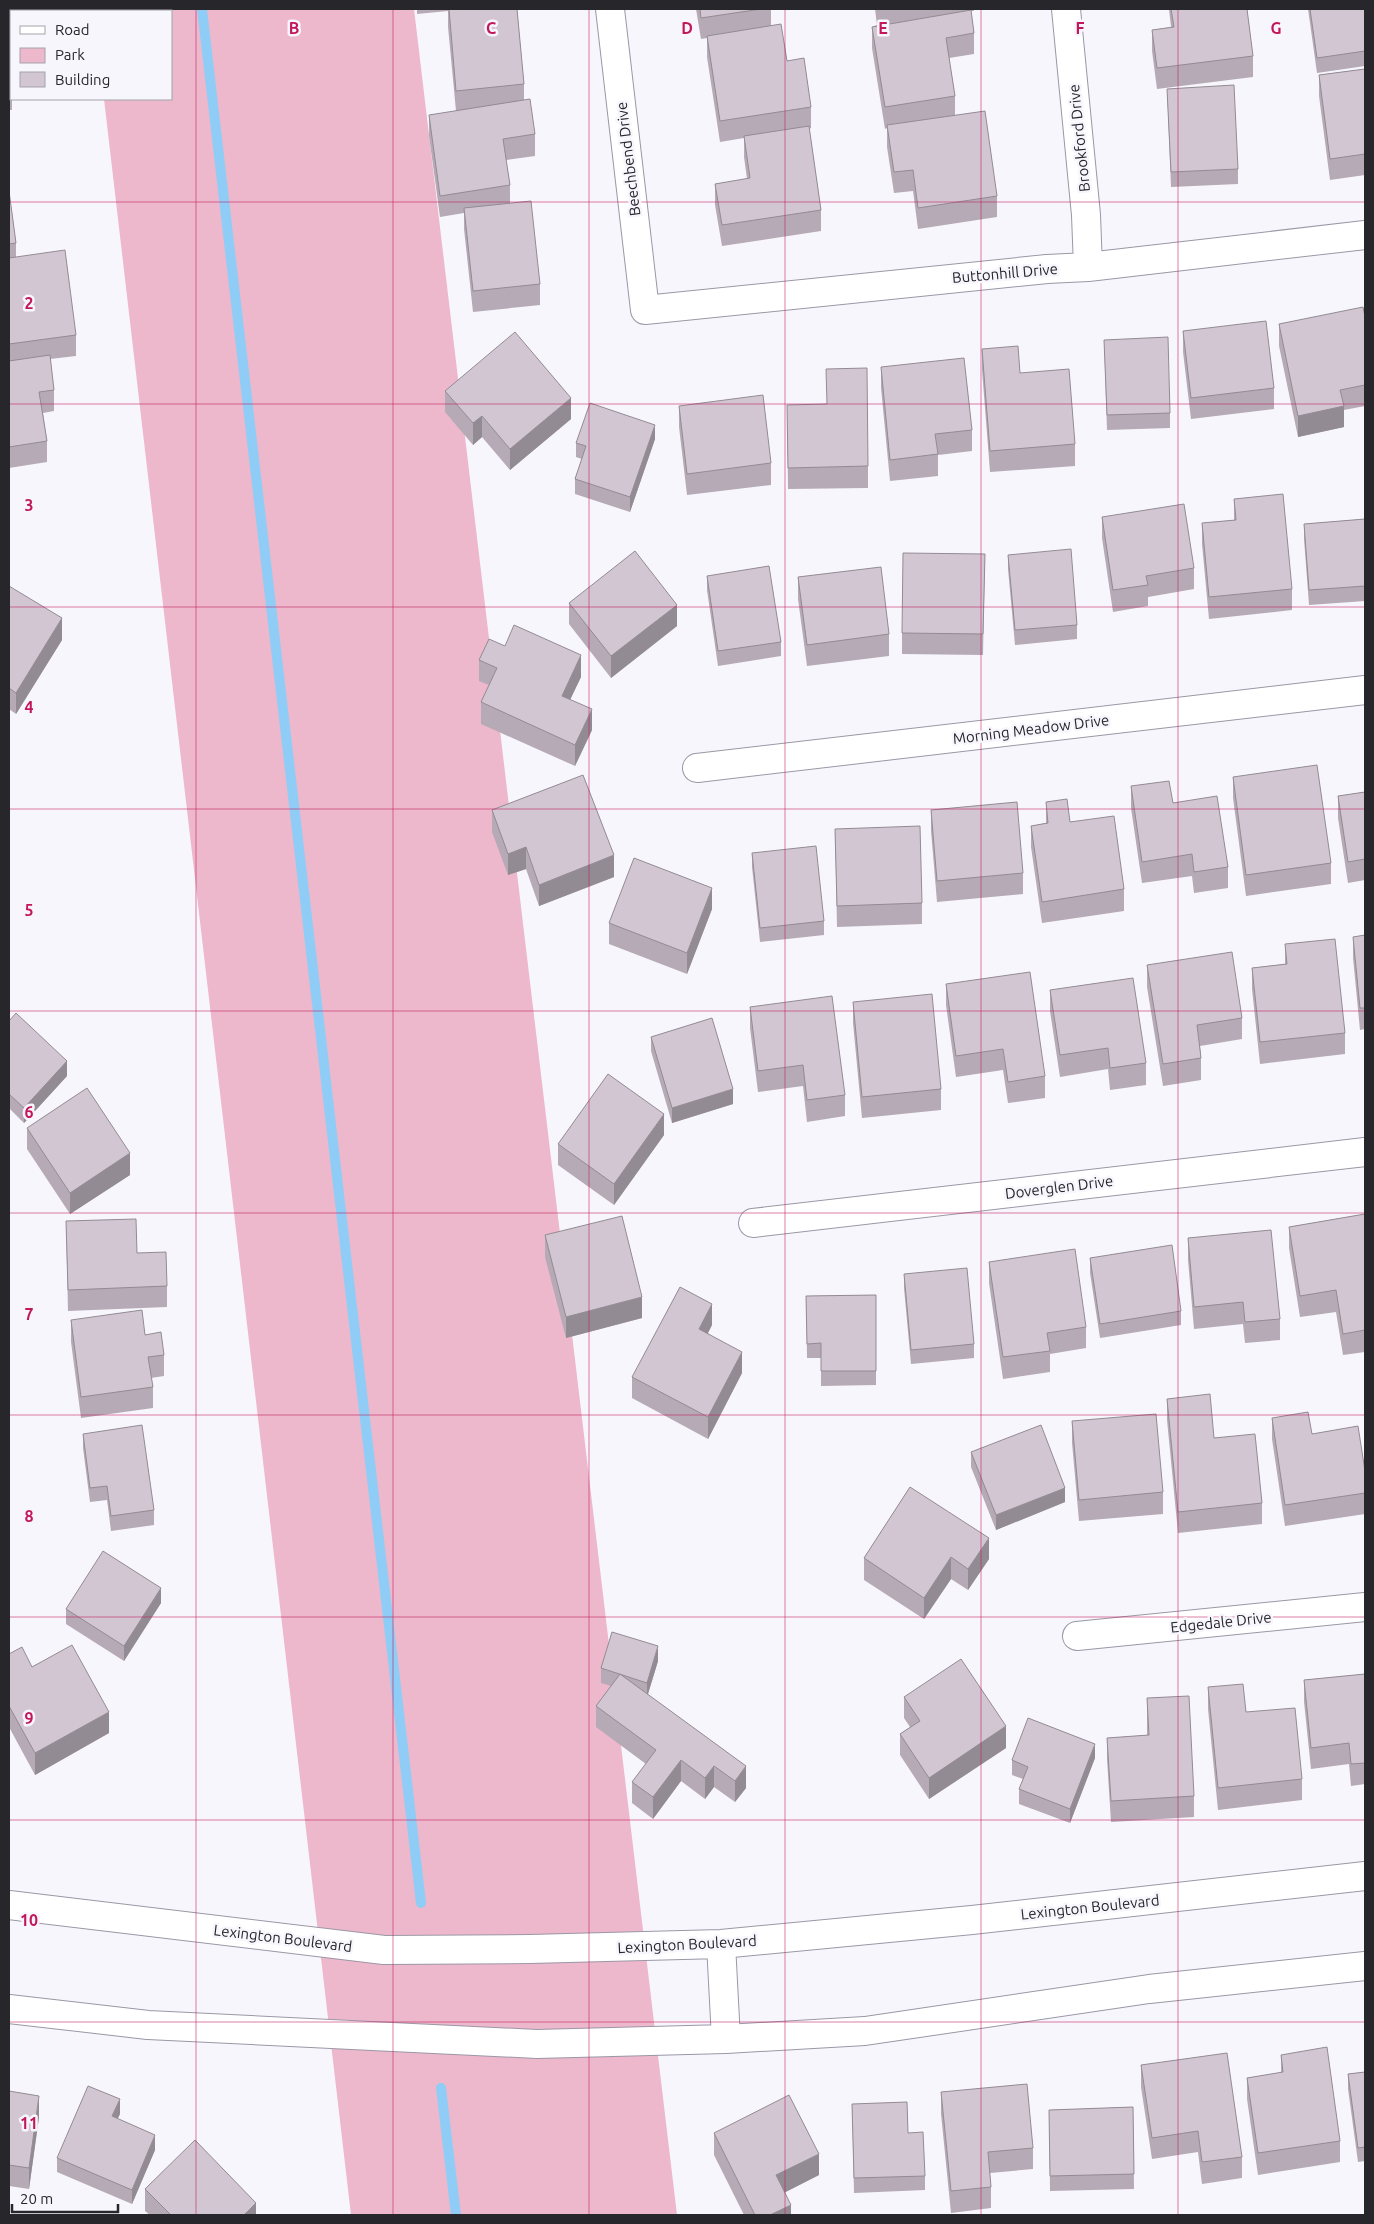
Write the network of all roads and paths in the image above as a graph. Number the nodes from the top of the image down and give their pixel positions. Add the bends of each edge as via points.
1 (610, 9) edge
2 (1066, 9) edge
3 (1365, 235) edge
4 (1088, 267) junction
5 (645, 310) joint
6 (1365, 690) edge
7 (697, 768) dead end
8 (1365, 1152) edge
9 (753, 1222) dead end
10 (1365, 1607) edge
11 (1077, 1636) dead end
12 (1365, 1876) edge
13 (9, 1905) edge
14 (721, 1944) junction
15 (1365, 1966) edge
16 (9, 2009) edge
17 (726, 2039) junction

1 - 5 street, Beechbend Drive
2 - 4 street, Brookford Drive
3 - 4 street, Buttonhill Drive
4 - 5 street, Buttonhill Drive
6 - 7 street, Morning Meadow Drive
8 - 9 street, Doverglen Drive
10 - 11 street, Edgedale Drive
12 - 14 street, Lexington Boulevard
13 - 14 street, Lexington Boulevard via 384,1950
14 - 17 street
15 - 17 street via 1149,1989 865,2031
16 - 17 street via 148,2025 537,2044

